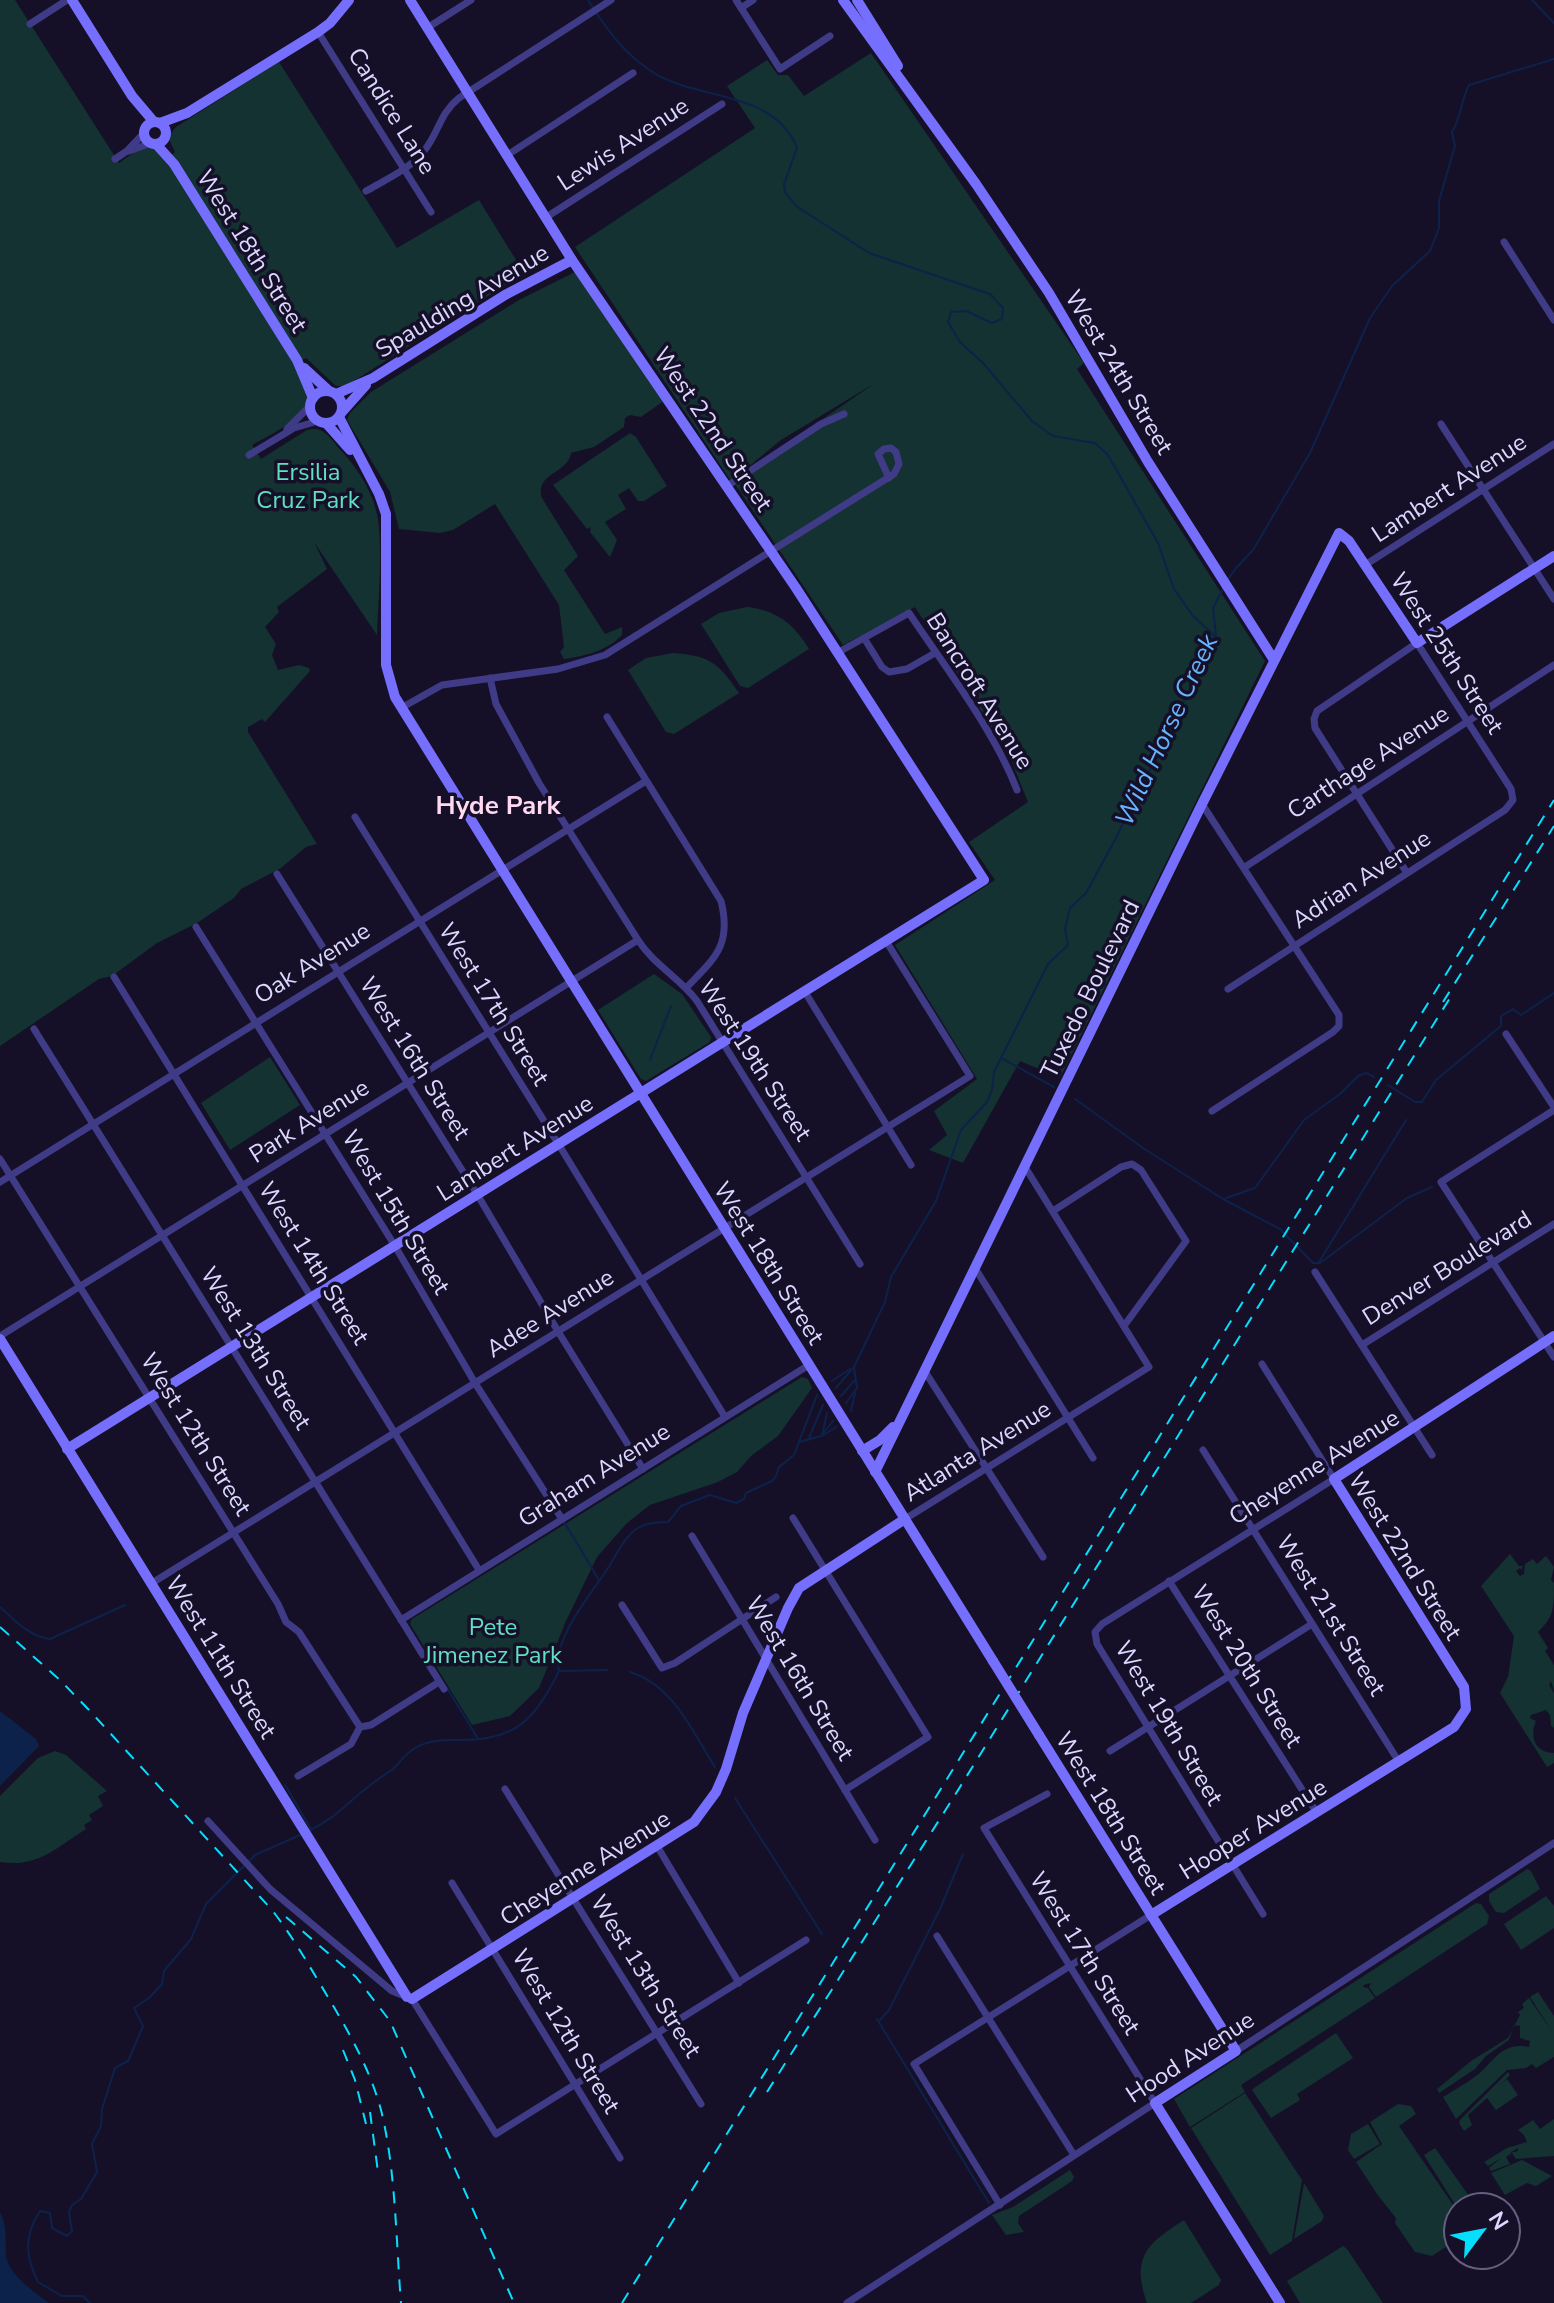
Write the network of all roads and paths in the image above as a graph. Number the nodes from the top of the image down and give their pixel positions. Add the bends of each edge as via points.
1 (70, 0) edge
2 (349, 0) edge
3 (410, 0) edge
4 (471, 0) edge
5 (753, 0) edge
6 (843, 0) edge
7 (857, 0) edge
8 (609, 1) edge
9 (738, 4) edge
10 (30, 24) dead end
11 (427, 28) junction
12 (318, 32) junction
13 (830, 36) dead end
14 (633, 73) dead end
15 (467, 92) junction
16 (722, 104) dead end
17 (923, 109) junction
18 (155, 133) junction
19 (506, 156) junction
20 (115, 159) dead end
21 (404, 168) junction
22 (366, 191) dead end
23 (431, 212) dead end
24 (545, 218) junction
25 (1504, 242) dead end
26 (572, 260) junction
27 (1554, 320) edge
28 (297, 360) junction
29 (373, 378) junction
30 (332, 393) junction
31 (312, 402) junction
32 (340, 414) junction
33 (844, 414) dead end
34 (322, 422) junction
35 (1441, 424) dead end
36 (276, 438) junction
37 (1554, 444) edge
38 (249, 455) dead end
39 (363, 467) junction
40 (889, 478) junction
41 (727, 486) junction
42 (1482, 490) junction
43 (1341, 529) joint
44 (771, 551) junction
45 (1554, 556) edge
46 (1365, 565) junction
47 (1534, 569) junction
48 (1554, 599) edge
49 (864, 638) junction
50 (1417, 643) junction
51 (837, 653) junction
52 (935, 653) junction
53 (1274, 660) junction
54 (1554, 665) edge
55 (490, 678) junction
56 (401, 708) junction
57 (607, 717) dead end
58 (1468, 721) junction
59 (646, 781) junction
60 (1017, 790) dead end
61 (1356, 794) junction
62 (1513, 800) joint
63 (1202, 804) junction
64 (355, 817) dead end
65 (567, 828) junction
66 (1245, 867) junction
67 (502, 870) junction
68 (1407, 873) junction
69 (277, 874) dead end
70 (984, 880) joint
71 (419, 920) junction
72 (196, 927) dead end
73 (638, 940) junction
74 (886, 941) junction
75 (1295, 946) junction
76 (337, 972) junction
77 (114, 977) dead end
78 (571, 982) junction
79 (687, 987) junction
80 (1228, 989) dead end
81 (805, 992) junction
82 (255, 1022) junction
83 (34, 1029) dead end
84 (488, 1033) junction
85 (1506, 1034) dead end
86 (723, 1043) junction
87 (174, 1073) junction
88 (407, 1084) junction
89 (641, 1094) junction
90 (1554, 1109) edge
91 (1212, 1111) dead end
92 (93, 1123) junction
93 (889, 1129) junction
94 (325, 1134) junction
95 (559, 1145) junction
96 (0, 1159) edge
97 (911, 1165) dead end
98 (1025, 1167) junction
99 (10, 1176) junction
100 (808, 1179) junction
101 (0, 1182) edge
102 (243, 1185) junction
103 (477, 1194) junction
104 (1053, 1211) junction
105 (1554, 1224) edge
106 (725, 1229) junction
107 (161, 1235) junction
108 (395, 1246) junction
109 (860, 1264) dead end
110 (1493, 1264) junction
111 (975, 1268) junction
112 (1315, 1272) dead end
113 (640, 1280) junction
114 (79, 1287) junction
115 (313, 1297) junction
116 (1124, 1326) junction
117 (559, 1333) junction
118 (0, 1337) edge
119 (1549, 1339) edge
120 (1362, 1345) junction
121 (232, 1348) junction
122 (1554, 1357) edge
123 (1262, 1364) dead end
124 (809, 1365) junction
125 (924, 1370) junction
126 (475, 1383) junction
127 (150, 1398) junction
128 (725, 1417) junction
129 (1067, 1418) junction
130 (900, 1419) junction
131 (1414, 1427) junction
132 (393, 1434) junction
133 (67, 1449) junction
134 (1203, 1450) dead end
135 (862, 1451) junction
136 (1432, 1455) dead end
137 (1093, 1458) dead end
138 (643, 1469) junction
139 (986, 1469) junction
140 (875, 1472) junction
141 (1334, 1479) junction
142 (316, 1482) junction
143 (793, 1518) dead end
144 (562, 1519) junction
145 (905, 1519) junction
146 (1253, 1530) junction
147 (233, 1532) junction
148 (692, 1536) dead end
149 (1043, 1557) dead end
150 (479, 1570) junction
151 (827, 1570) junction
152 (1169, 1581) junction
153 (152, 1583) junction
154 (776, 1597) dead end
155 (622, 1605) dead end
156 (401, 1620) junction
157 (742, 1620) junction
158 (1312, 1624) junction
159 (1095, 1632) joint
160 (767, 1658) junction
161 (1230, 1676) junction
162 (1464, 1687) joint
163 (360, 1727) junction
164 (1148, 1727) junction
165 (1110, 1751) dead end
166 (1399, 1762) junction
167 (298, 1776) dead end
168 (505, 1789) dead end
169 (845, 1790) junction
170 (1047, 1794) dead end
171 (1317, 1813) junction
172 (208, 1821) dead end
173 (875, 1840) dead end
174 (1554, 1843) edge
175 (657, 1846) junction
176 (1232, 1865) junction
177 (452, 1883) dead end
178 (574, 1899) junction
179 (1263, 1914) dead end
180 (1151, 1915) junction
181 (937, 1936) dead end
182 (806, 1940) dead end
183 (493, 1949) junction
184 (1070, 1967) junction
185 (739, 1983) junction
186 (410, 1998) junction
187 (988, 2017) junction
188 (659, 2035) junction
189 (1236, 2051) junction
190 (575, 2085) junction
191 (1155, 2103) junction
192 (701, 2104) dead end
193 (1074, 2155) junction
194 (620, 2158) dead end
195 (1000, 2205) junction
196 (847, 2303) edge
197 (1280, 2303) edge

1 - 10 street
1 - 18 street, West 18th Street
2 - 12 street
3 - 11 street, West 22nd Street
4 - 11 street
5 - 9 street
6 - 17 street, West 24th Street
7 - 17 street, West 24th Street
8 - 15 street
9 - 13 street via 780,69
11 - 15 street, West 22nd Street
12 - 18 street
12 - 21 street, Candice Lane
14 - 19 street
15 - 19 street, West 22nd Street
15 - 21 street via 444,112 426,148
16 - 24 street, Lewis Avenue
17 - 53 street, West 24th Street via 1049,293
18 - 20 street
18 - 28 street, West 18th Street
19 - 24 street, West 22nd Street
21 - 22 street
21 - 23 street, Candice Lane
24 - 26 street, West 22nd Street
25 - 27 street
26 - 29 street, Spaulding Avenue via 505,295
26 - 41 street, West 22nd Street
28 - 30 street, West 18th Street
28 - 31 street, West 18th Street
29 - 30 street, Spaulding Avenue
29 - 32 street, Spaulding Avenue
30 - 31 street via 320,392
30 - 32 street via 342,402
31 - 34 street via 312,414
31 - 36 street
32 - 34 street
32 - 39 street, West 18th Street
33 - 41 street
34 - 36 street
34 - 39 street, West 18th Street
35 - 42 street
36 - 38 street
37 - 42 street, Lambert Avenue
39 - 56 street, West 18th Street via 386,514 386,665
40 - 40 street via 878,454 891,448 899,464
40 - 44 street
41 - 44 street, West 22nd Street
42 - 46 street, Lambert Avenue
42 - 47 street
43 - 46 street, West 25th Street
43 - 53 street, Tuxedo Boulevard
44 - 51 street, West 22nd Street
44 - 55 street via 605,655 558,669
45 - 47 street
46 - 50 street, West 25th Street
47 - 48 street
47 - 50 street
49 - 51 street
49 - 52 street via 889,672 907,669
49 - 52 street, Bancroft Avenue via 909,613
50 - 58 street, West 25th Street
50 - 61 street via 1317,711 1315,728
51 - 70 street, West 22nd Street
52 - 60 street, Bancroft Avenue
53 - 63 street, Tuxedo Boulevard
54 - 58 street, Carthage Avenue
55 - 56 street via 442,685
55 - 65 street, West 19th Street via 496,704
56 - 67 street, West 18th Street
57 - 59 street
58 - 61 street, Carthage Avenue
58 - 62 street, West 25th Street
59 - 65 street, Oak Avenue
59 - 79 street via 721,901 725,919 725,937 716,957
61 - 66 street, Carthage Avenue
61 - 68 street
62 - 68 street, Adrian Avenue
63 - 66 street
63 - 98 street, Tuxedo Boulevard
64 - 71 street, West 17th Street
65 - 67 street, Oak Avenue
65 - 73 street, West 19th Street
66 - 75 street
67 - 71 street, Oak Avenue
67 - 78 street, West 18th Street
68 - 75 street, Adrian Avenue
69 - 76 street, West 16th Street
70 - 74 street, Lambert Avenue
71 - 76 street, Oak Avenue
71 - 84 street, West 17th Street
72 - 82 street, West 15th Street
73 - 78 street, Park Avenue
73 - 79 street, West 19th Street via 655,963
74 - 81 street, Lambert Avenue
74 - 93 street, Adee Avenue via 970,1076
75 - 80 street, Adrian Avenue
75 - 91 street via 1339,1015 1339,1026
76 - 82 street, Oak Avenue
76 - 88 street, West 16th Street
77 - 87 street, West 14th Street
78 - 84 street, Park Avenue
78 - 89 street, West 18th Street
79 - 86 street, West 19th Street
81 - 86 street, Lambert Avenue
81 - 93 street
82 - 87 street, Oak Avenue
82 - 94 street, West 15th Street
83 - 92 street, West 13th Street
84 - 88 street, Park Avenue
84 - 95 street, West 17th Street
85 - 90 street
86 - 89 street, Lambert Avenue
86 - 100 street, West 19th Street
87 - 92 street, Oak Avenue
87 - 102 street, West 14th Street
88 - 94 street, Park Avenue
88 - 103 street, West 16th Street
89 - 95 street, Lambert Avenue
89 - 106 street, West 18th Street
90 - 110 street via 1441,1182
92 - 99 street, Oak Avenue
92 - 107 street, West 13th Street
93 - 97 street
93 - 100 street, Adee Avenue
94 - 102 street, Park Avenue
94 - 108 street, West 15th Street
95 - 103 street, Lambert Avenue
95 - 113 street, West 17th Street
96 - 99 street, West 12th Street
98 - 104 street
98 - 111 street, Tuxedo Boulevard
99 - 101 street, Oak Avenue
99 - 114 street, West 12th Street
100 - 106 street, Adee Avenue
100 - 109 street, West 19th Street
102 - 107 street, Park Avenue
102 - 115 street, West 14th Street
103 - 108 street, Lambert Avenue
103 - 117 street, West 16th Street
104 - 116 street
104 - 116 street via 1132,1164 1186,1241
105 - 110 street, Denver Boulevard
106 - 113 street, Adee Avenue
106 - 124 street, West 18th Street
107 - 114 street, Park Avenue
107 - 121 street, West 13th Street
108 - 115 street, Lambert Avenue
108 - 126 street, West 15th Street
110 - 119 street
110 - 120 street, Denver Boulevard
111 - 125 street, Tuxedo Boulevard
111 - 129 street
112 - 120 street
113 - 117 street, Adee Avenue
113 - 128 street, West 17th Street
114 - 118 street, Park Avenue
114 - 127 street, West 12th Street
115 - 121 street, Lambert Avenue
115 - 132 street, West 14th Street
116 - 129 street, Atlanta Avenue via 1149,1367
117 - 126 street, Adee Avenue
117 - 138 street, West 16th Street
118 - 133 street, West 11th Street
119 - 122 street
119 - 131 street, Cheyenne Avenue
120 - 131 street
121 - 127 street, Lambert Avenue
121 - 142 street, West 13th Street
123 - 141 street, West 22nd Street
124 - 128 street, Graham Avenue
124 - 135 street, West 18th Street
125 - 130 street, Tuxedo Boulevard
125 - 139 street
126 - 132 street, Adee Avenue
126 - 144 street, West 15th Street
127 - 133 street, Lambert Avenue
127 - 147 street, West 12th Street
128 - 138 street, Graham Avenue
129 - 137 street
129 - 139 street, Atlanta Avenue
130 - 135 street
130 - 140 street, Tuxedo Boulevard
131 - 136 street
131 - 141 street, Cheyenne Avenue
132 - 142 street, Adee Avenue
132 - 150 street, West 14th Street
133 - 153 street, West 11th Street
134 - 146 street, West 21st Street
135 - 140 street, West 18th Street
138 - 144 street, Graham Avenue
139 - 145 street, Atlanta Avenue
139 - 149 street
140 - 145 street, West 18th Street
141 - 146 street, Cheyenne Avenue
141 - 162 street, West 22nd Street
142 - 147 street, Adee Avenue
142 - 156 street, West 13th Street
143 - 151 street
144 - 150 street, Graham Avenue
145 - 151 street, Atlanta Avenue
145 - 180 street, West 18th Street, bridge
146 - 152 street, Cheyenne Avenue
146 - 158 street, West 21st Street
147 - 153 street, Adee Avenue
147 - 163 street, West 12th Street via 286,1622 299,1632
148 - 157 street, West 16th Street
150 - 156 street, Graham Avenue
151 - 160 street, Cheyenne Avenue via 799,1588
151 - 169 street via 928,1737
152 - 159 street, Cheyenne Avenue
152 - 161 street, West 20th Street
153 - 186 street, West 11th Street
154 - 157 street
155 - 157 street via 662,1668
156 - 163 street, West 13th Street via 441,1686
157 - 160 street, West 16th Street
158 - 161 street
158 - 166 street, West 21st Street
159 - 164 street, West 19th Street via 1097,1644
160 - 169 street, West 16th Street
160 - 175 street, Cheyenne Avenue via 716,1792 694,1822
161 - 164 street
161 - 171 street, West 20th Street
162 - 166 street, Hooper Avenue via 1466,1709 1454,1727
163 - 167 street via 351,1744
164 - 165 street
164 - 176 street, West 19th Street
166 - 171 street, Hooper Avenue
168 - 178 street, West 13th Street
169 - 173 street, West 16th Street
170 - 184 street, West 17th Street via 984,1828
171 - 176 street, Hooper Avenue
172 - 186 street via 270,1889 392,1991
174 - 189 street, Hood Avenue
175 - 178 street, Cheyenne Avenue
175 - 185 street
176 - 179 street, West 19th Street
176 - 180 street, Hooper Avenue
177 - 183 street, West 12th Street
178 - 183 street, Cheyenne Avenue
178 - 188 street, West 13th Street
180 - 184 street, Hooper Avenue
180 - 189 street, West 18th Street
181 - 187 street
182 - 185 street
183 - 186 street, Cheyenne Avenue
183 - 190 street, West 12th Street
184 - 187 street, Hooper Avenue
184 - 191 street, West 17th Street
185 - 188 street
186 - 190 street, West 11th Street via 496,2134
187 - 193 street
187 - 195 street, Hooper Avenue via 914,2064
188 - 190 street
188 - 192 street, West 13th Street
189 - 191 street, Hood Avenue
190 - 194 street, West 12th Street
191 - 193 street, Hood Avenue
191 - 197 street, West 17th Street
193 - 195 street, Hood Avenue
195 - 196 street, Hood Avenue

